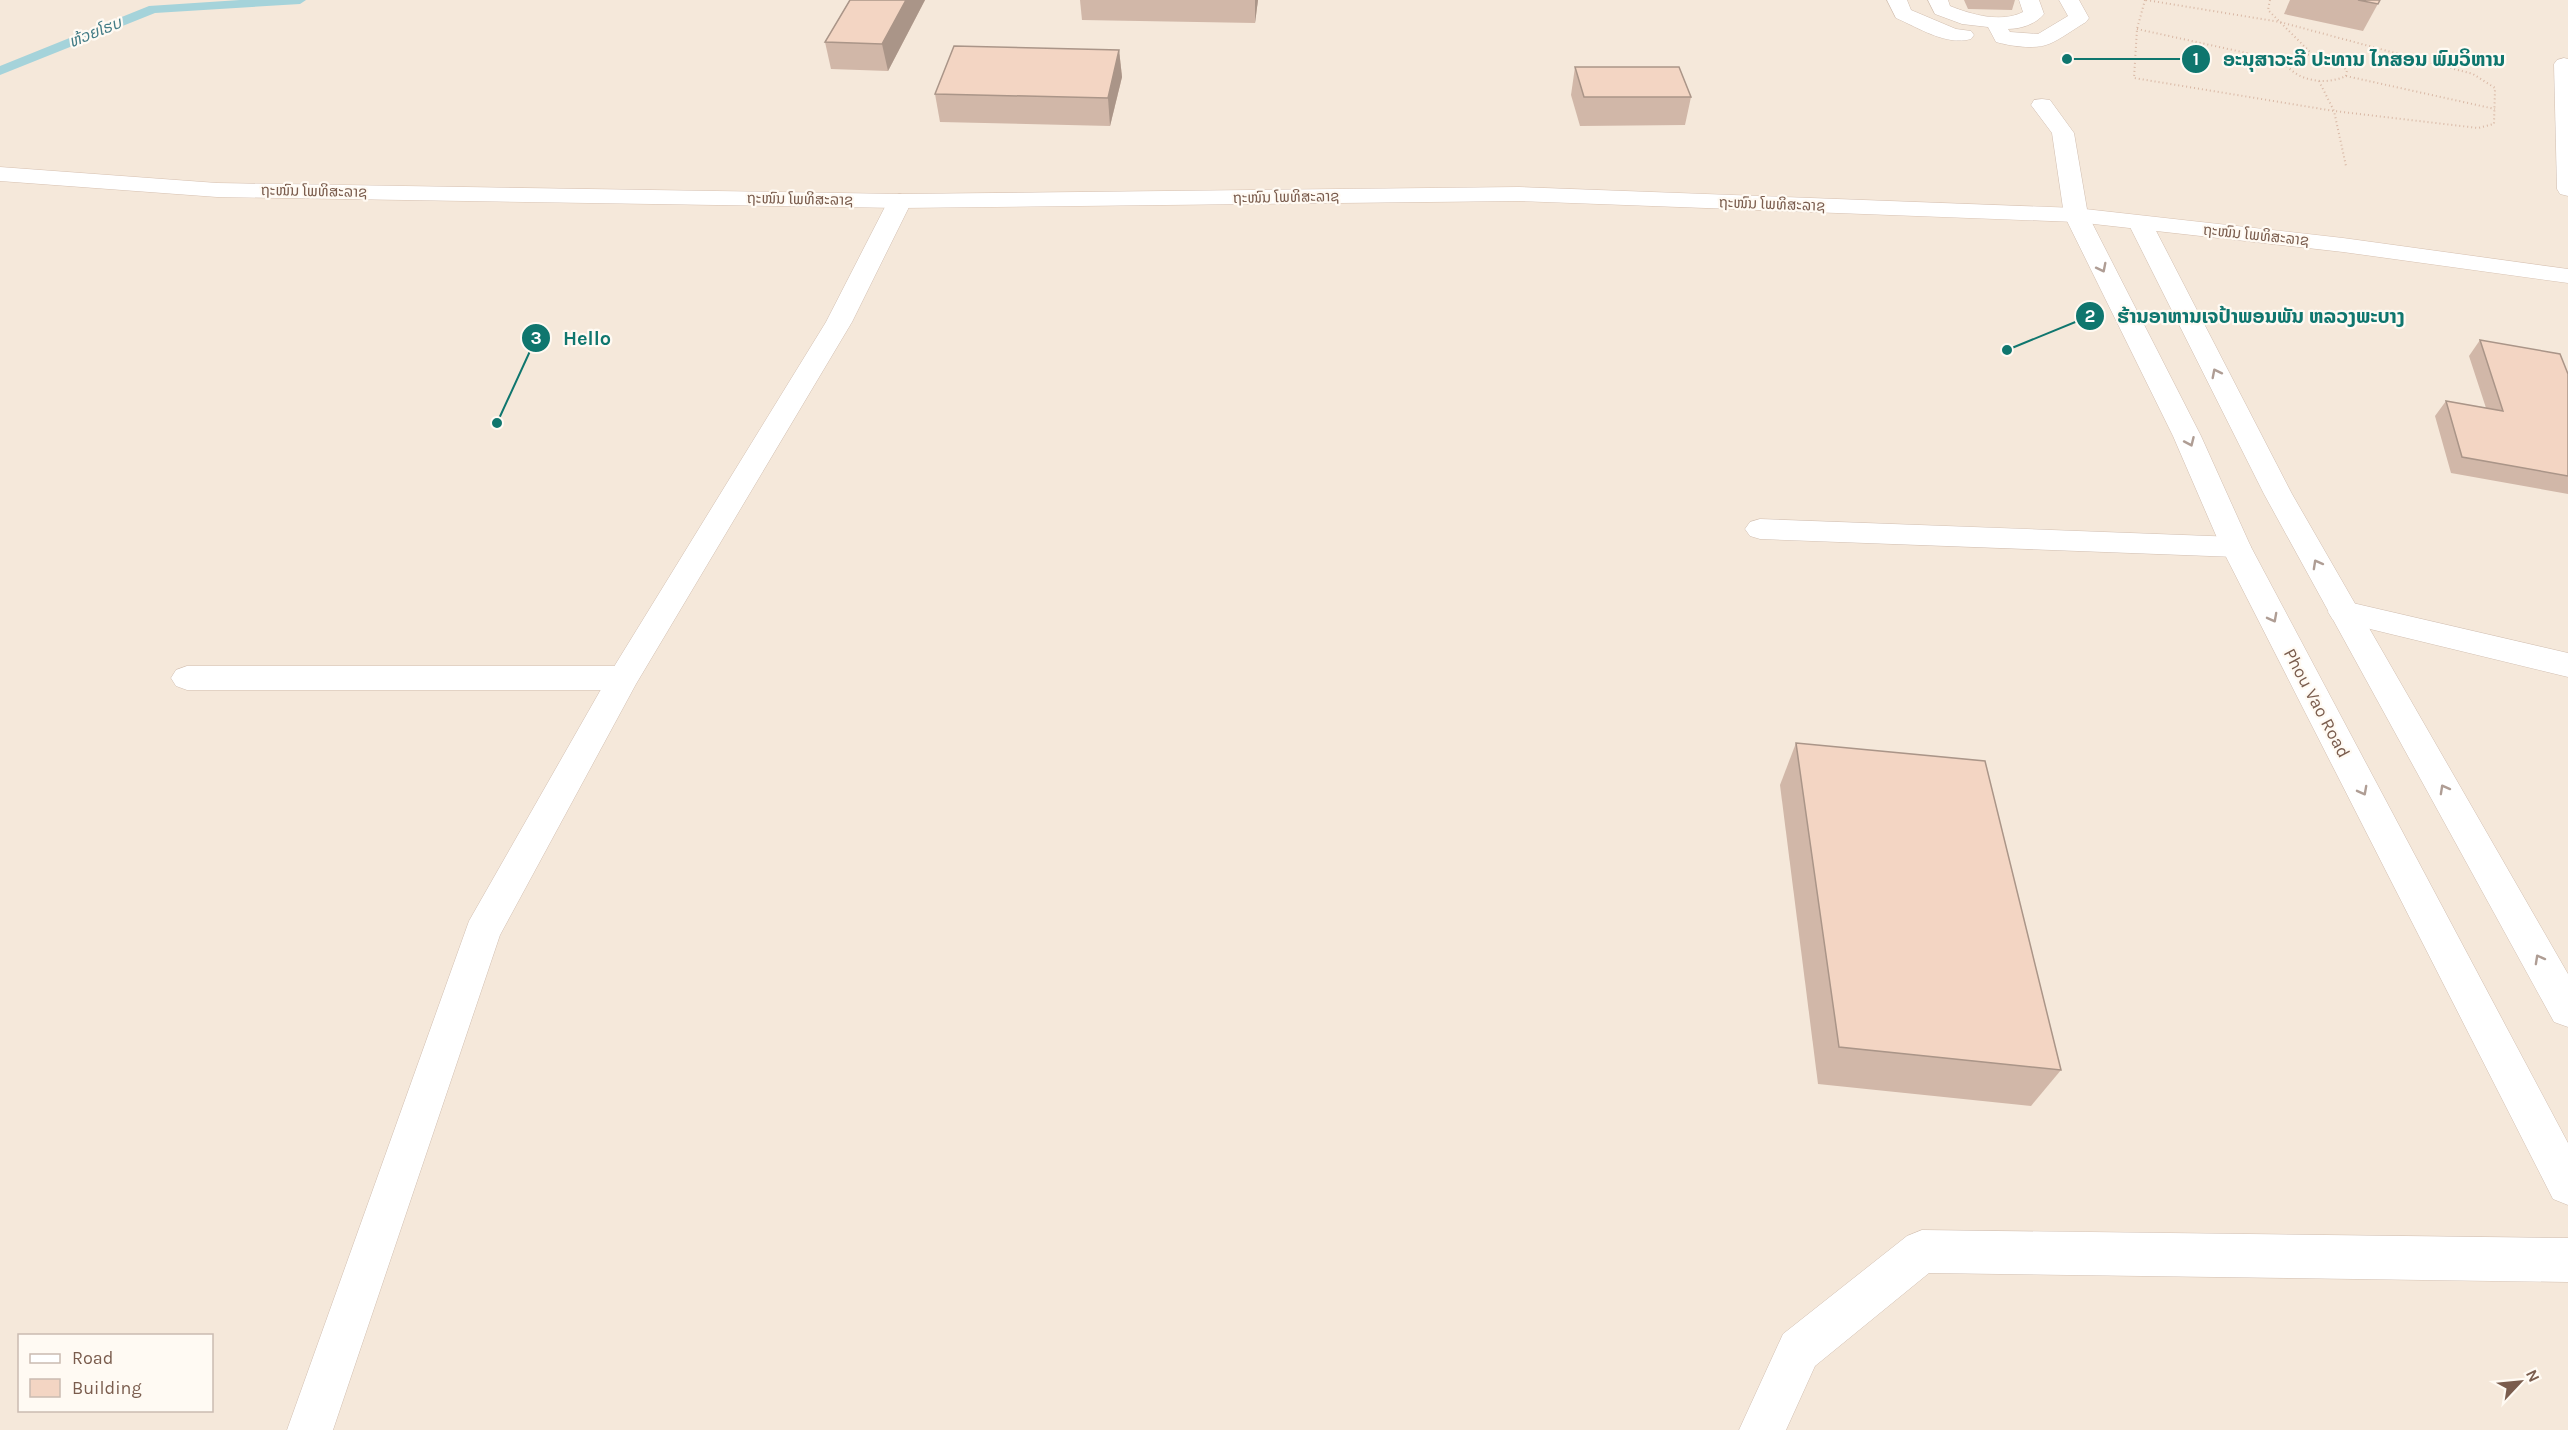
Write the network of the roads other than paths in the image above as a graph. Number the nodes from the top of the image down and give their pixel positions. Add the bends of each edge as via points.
1 (1897, 0) edge
2 (1938, 0) edge
3 (2029, 0) edge
4 (2069, 0) edge
5 (1999, 30) junction
6 (2013, 59) dead end
7 (2564, 64) dead end
8 (2042, 105) dead end
9 (0, 174) edge
10 (2568, 189) edge
11 (900, 201) junction
12 (2076, 215) junction
13 (2140, 223) junction
14 (2568, 276) edge
15 (1760, 529) dead end
16 (2236, 548) junction
17 (2344, 612) junction
18 (2568, 665) edge
19 (187, 678) dead end
20 (623, 678) junction
21 (2568, 1010) edge
22 (2568, 1185) edge
23 (2568, 1260) edge
24 (310, 1430) edge
25 (1762, 1430) edge

1 - 5 street via 1903,14 1953,35
2 - 5 street via 1942,10
3 - 5 street via 2034,14
4 - 5 street via 2079,18 2042,40
5 - 6 street
7 - 10 street
8 - 12 street, Phou Vao Road via 2063,133
9 - 11 street, ຖະໜົນ ໂພທິສະລາຊ via 217,190
11 - 12 street, ຖະໜົນ ໂພທິສະລາຊ via 1519,194
11 - 20 street via 839,322
12 - 13 street, ຖະໜົນ ໂພທິສະລາຊ
12 -> 16 street, Phou Vao Road via 2187,436
13 - 14 street, ຖະໜົນ ໂພທິສະລາຊ via 2343,245
17 -> 13 street via 2278,494
15 - 16 street
16 -> 22 street, Phou Vao Road
17 - 18 street
21 -> 17 street
19 - 20 street
20 - 24 street via 482,932
23 - 25 street via 1922,1251 1799,1350

